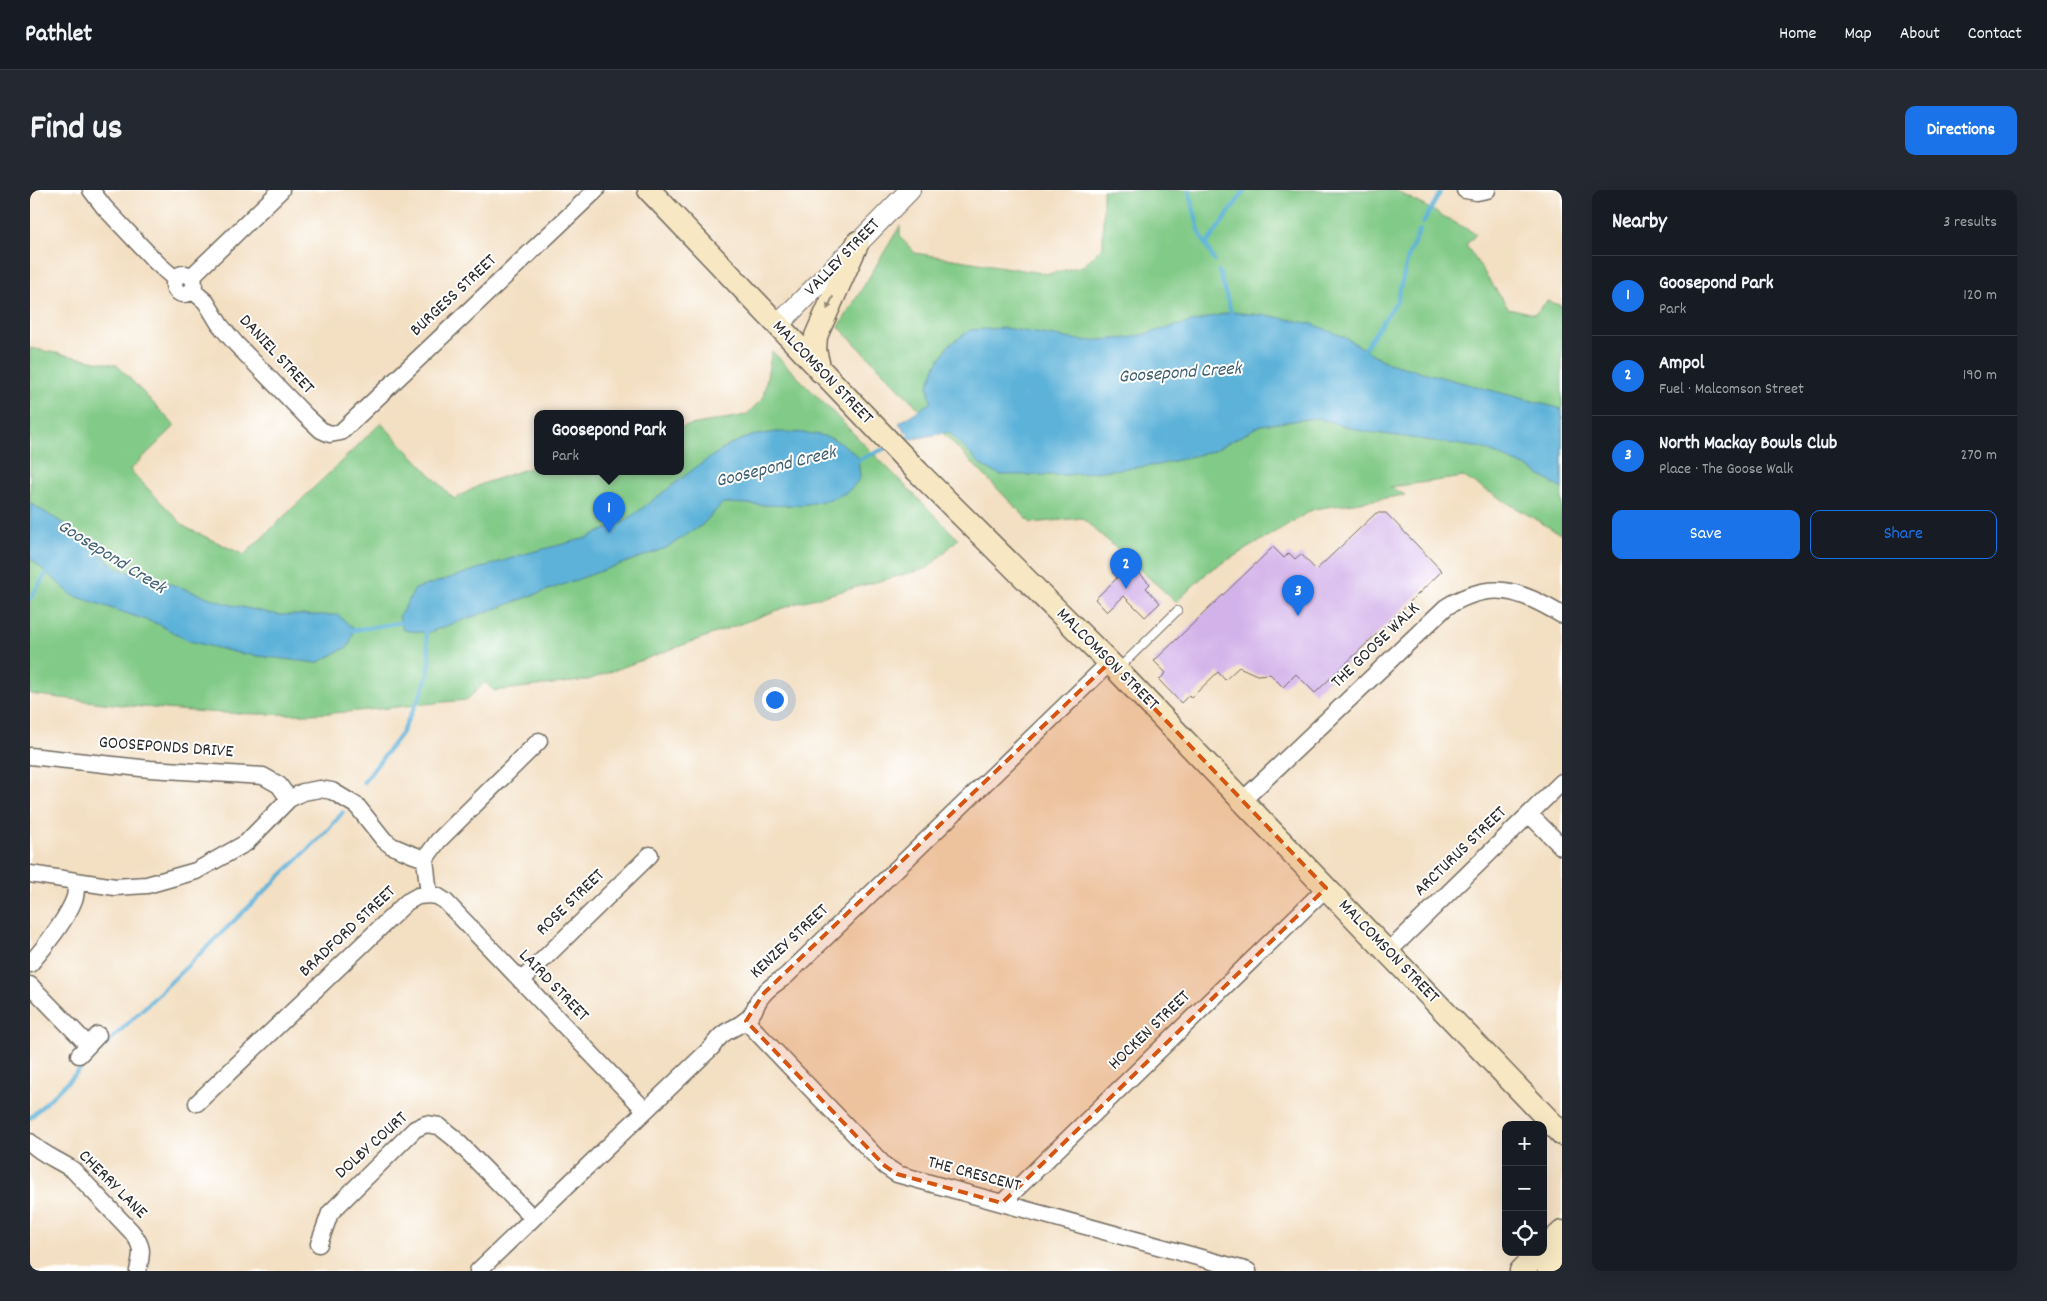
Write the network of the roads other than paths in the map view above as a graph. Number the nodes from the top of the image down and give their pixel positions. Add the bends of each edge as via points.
1 (91, 190) edge
2 (281, 190) edge
3 (596, 190) edge
4 (649, 190) edge
5 (910, 190) edge
6 (858, 242) junction
7 (186, 282) junction
8 (777, 326) junction
9 (820, 371) junction
10 (341, 432) joint
11 (1176, 611) dead end
12 (1562, 615) edge
13 (1114, 666) junction
14 (539, 741) dead end
15 (30, 756) edge
16 (1562, 782) edge
17 (289, 799) junction
18 (1243, 800) junction
19 (1529, 814) junction
20 (1562, 847) edge
21 (650, 855) dead end
22 (425, 858) junction
23 (30, 874) edge
24 (77, 881) junction
25 (1326, 888) junction
26 (429, 894) junction
27 (1388, 952) junction
28 (30, 964) edge
29 (521, 981) junction
30 (30, 985) edge
31 (746, 1021) junction
32 (88, 1045) dead end
33 (197, 1103) dead end
34 (645, 1110) junction
35 (1562, 1134) edge
36 (30, 1142) edge
37 (1002, 1204) junction
38 (533, 1218) junction
39 (1562, 1232) edge
40 (319, 1244) dead end
41 (1547, 1246) edge
42 (1537, 1256) edge
43 (1562, 1258) edge
44 (138, 1271) edge
45 (478, 1271) edge
46 (1248, 1271) edge
47 (1521, 1271) edge
48 (1549, 1271) edge

1 - 7 street, DANIEL STREET via 156,262
2 - 7 street
3 - 10 street, BURGESS STREET
4 - 8 main road, MALCOMSON STREET
5 - 6 street, VALLEY STREET
6 - 8 street, VALLEY STREET
6 -> 9 main road via 816,336 815,350
7 - 10 street, DANIEL STREET via 206,302 236,344 306,416 321,430 330,434
8 - 9 main road, MALCOMSON STREET
9 - 13 main road, MALCOMSON STREET
11 - 13 lane
12 - 18 street, THE GOOSE WALK via 1510,590 1482,591 1464,596 1446,607
13 - 18 main road, MALCOMSON STREET
13 - 31 street, KENZEY STREET via 786,976 764,993
14 - 22 street via 447,831
15 - 17 street, GOOSEPONDS DRIVE via 150,769 263,776 279,785
16 - 19 street, ARCTURUS STREET
17 - 22 street via 302,792 332,790 357,806 384,840
17 - 24 street via 246,843 196,871 147,885 115,887
18 - 25 main road, MALCOMSON STREET
19 - 20 street
19 - 27 street, ARCTURUS STREET
21 - 29 street, ROSE STREET
22 - 26 street
23 - 24 street
24 - 28 street via 75,897 68,911
25 - 27 main road, MALCOMSON STREET
25 - 37 street, HOCKEN STREET
26 - 29 street, LAIRD STREET via 445,901
26 - 33 street, BRADFORD STREET via 407,902
27 - 35 main road, MALCOMSON STREET
29 - 34 street, LAIRD STREET
30 - 32 street
31 - 34 street via 727,1030
31 - 37 street, THE CRESCENT via 885,1166 897,1174
34 - 38 street
36 - 44 street, CHERRY LANE via 42,1153 73,1170 131,1231 142,1251
37 - 46 street, THE CRESCENT
38 - 40 street, DOLBY COURT via 454,1138 439,1126 426,1124 415,1129 330,1214
38 - 45 street
39 - 41 main road
42 - 47 main road
43 - 48 main road

